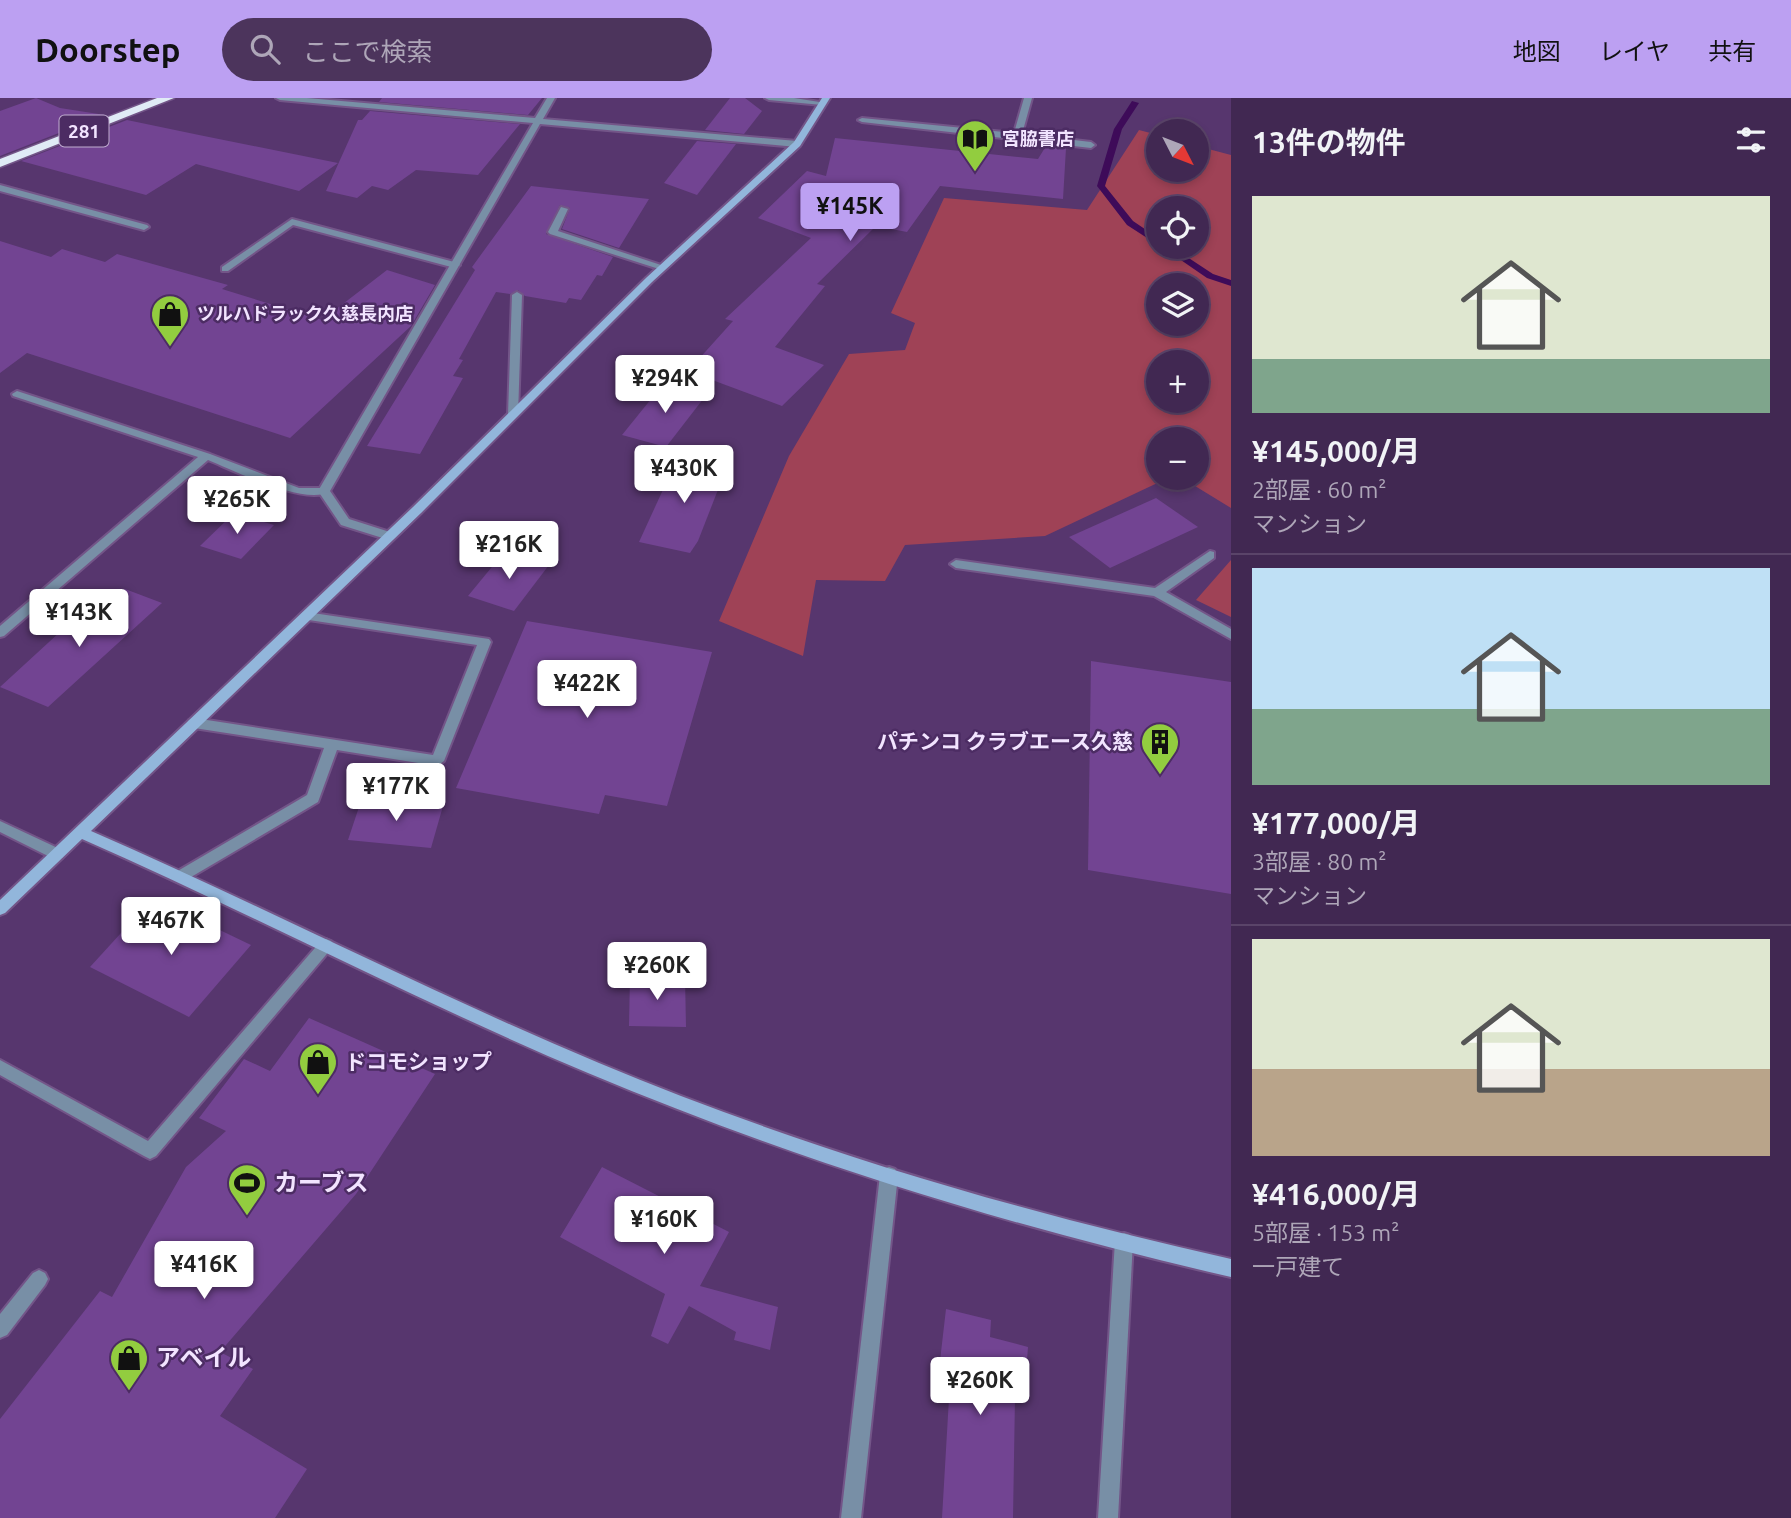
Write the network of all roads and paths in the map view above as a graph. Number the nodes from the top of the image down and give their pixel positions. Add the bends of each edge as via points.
1 (168, 98) edge
2 (280, 98) edge
3 (551, 98) edge
4 (769, 98) edge
5 (1028, 98) edge
6 (824, 101) edge
7 (862, 120) dead end
8 (538, 122) junction
9 (1017, 136) junction
10 (797, 144) junction
11 (1091, 145) dead end
12 (3, 159) edge
13 (0, 188) edge
14 (564, 209) dead end
15 (144, 227) dead end
16 (455, 265) junction
17 (662, 267) junction
18 (225, 269) dead end
19 (517, 295) dead end
20 (17, 394) dead end
21 (513, 415) junction
22 (206, 456) junction
23 (324, 491) junction
24 (390, 536) junction
25 (1210, 555) dead end
26 (956, 564) dead end
27 (1157, 592) junction
28 (306, 616) junction
29 (0, 633) edge
30 (1231, 635) edge
31 (194, 723) junction
32 (332, 744) junction
33 (0, 826) edge
34 (79, 832) junction
35 (57, 854) junction
36 (181, 877) junction
37 (0, 909) edge
38 (326, 945) junction
39 (0, 1067) edge
40 (889, 1175) junction
41 (1124, 1241) junction
42 (1231, 1268) edge
43 (39, 1279) dead end
44 (0, 1329) edge
45 (851, 1518) edge
46 (1108, 1518) edge

1 - 12 highway, 281
2 - 8 street
3 - 8 street
4 - 6 street
5 - 9 street
6 - 10 street
7 - 9 street
8 - 10 street
8 - 16 street
9 - 11 street
10 - 17 street
13 - 15 street
14 - 17 street via 553,232
16 - 18 street via 292,222
16 - 23 street
17 - 21 street
19 - 21 street
20 - 22 street
21 - 24 street
22 - 23 street via 298,491
22 - 29 street
23 - 24 street via 345,522
24 - 28 street
25 - 27 street
26 - 27 street
27 - 30 street
28 - 31 street
28 - 32 street via 485,642 437,761
31 - 32 street
31 - 34 street
32 - 36 street via 313,798
33 - 35 street
34 - 35 street
34 - 36 street
35 - 37 street
36 - 38 street
38 - 39 street via 150,1151
38 - 40 street via 666,1098
40 - 41 street
40 - 45 street
41 - 42 street
41 - 46 street
43 - 44 street

